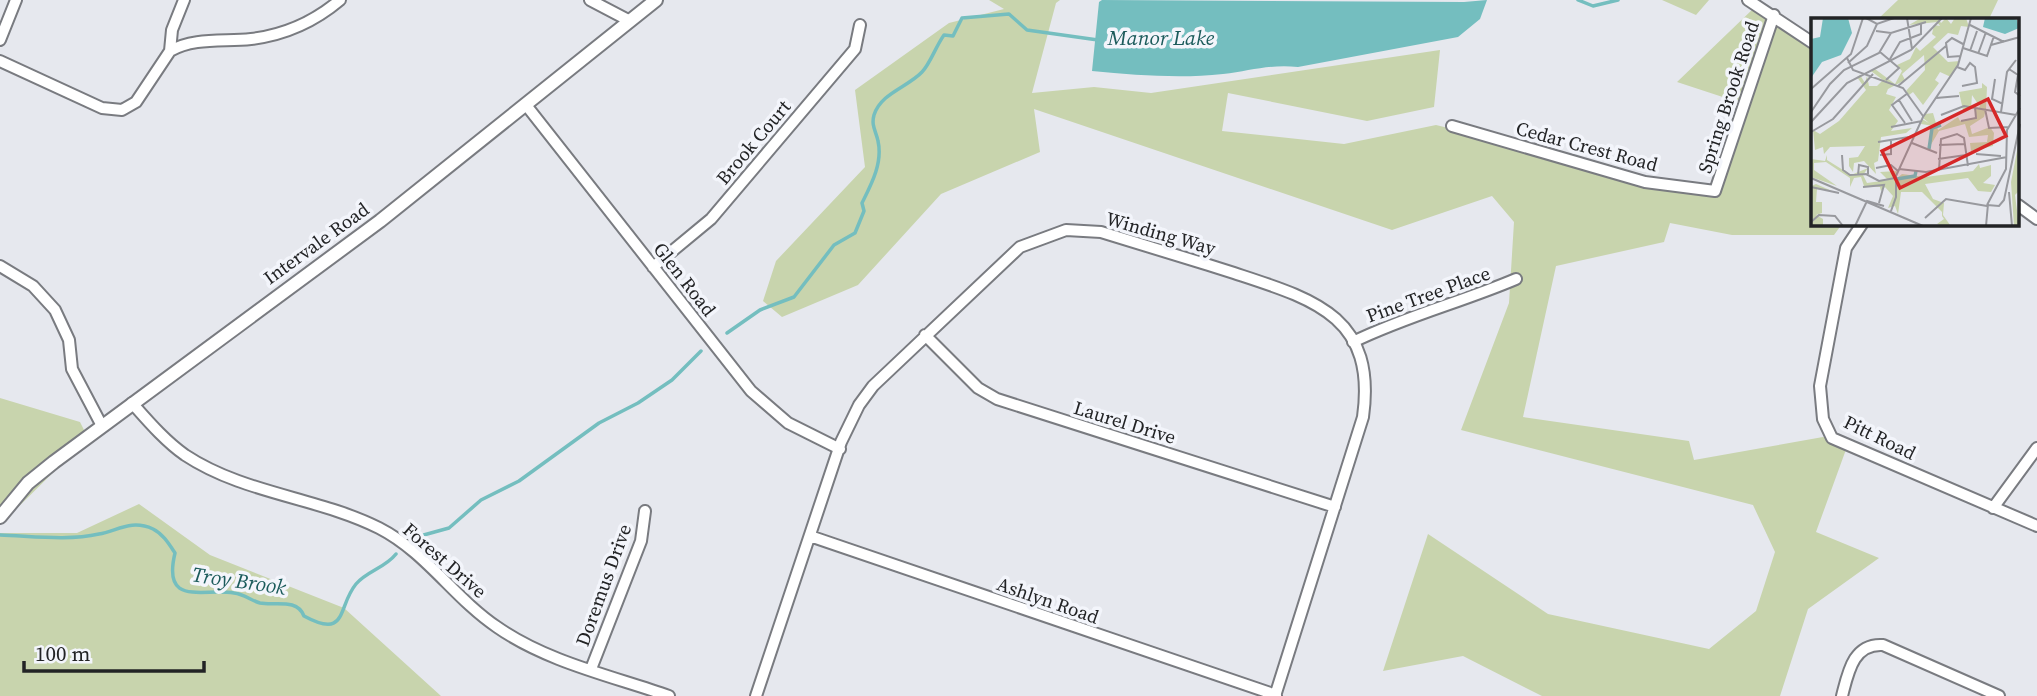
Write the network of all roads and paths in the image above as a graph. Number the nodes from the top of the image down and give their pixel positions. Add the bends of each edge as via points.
1 (16, 0) edge
2 (184, 0) edge
3 (340, 0) edge
4 (590, 0) edge
5 (656, 0) edge
6 (1748, 0) edge
7 (1774, 15) junction
8 (630, 21) junction
9 (860, 25) dead end
10 (0, 40) edge
11 (1811, 42) edge
12 (170, 51) junction
13 (0, 61) edge
14 (526, 105) junction
15 (1452, 126) dead end
16 (1714, 191) joint
17 (2020, 206) edge
18 (2037, 219) edge
19 (1861, 226) edge
20 (0, 266) edge
21 (653, 267) junction
22 (1516, 279) dead end
23 (925, 335) junction
24 (1353, 342) junction
25 (132, 403) junction
26 (102, 426) junction
27 (2037, 448) edge
28 (839, 449) junction
29 (1335, 507) junction
30 (1993, 508) junction
31 (645, 511) dead end
32 (1, 515) edge
33 (2037, 526) edge
34 (810, 537) junction
35 (591, 669) junction
36 (669, 696) edge
37 (756, 696) edge
38 (1275, 696) edge
39 (1842, 696) edge
40 (1999, 696) edge

1 - 10 street
2 - 12 street via 172,30
3 - 12 street via 309,22 276,35 189,43
4 - 8 street
5 - 8 street, Intervale Road
6 - 7 street
7 - 11 street
7 - 16 street, Spring Brook Road
8 - 14 street, Intervale Road
9 - 21 street, Brook Court via 855,49 711,219
12 - 13 street via 134,104 122,110 102,108
14 - 21 street, Glen Road
14 - 25 street, Intervale Road via 380,221
15 - 16 street, Cedar Crest Road via 1645,182
17 - 18 street
19 - 30 street, Pitt Road via 1846,248 1820,386 1823,419 1832,438
20 - 26 street via 33,286 55,310 69,340 75,378
21 - 28 street, Glen Road via 768,409
22 - 24 street, Pine Tree Place via 1466,301 1395,321
23 - 24 street, Winding Way via 1014,251 1050,234 1083,230 1302,295 1336,318
23 - 28 street, Winding Way via 873,386
23 - 29 street, Laurel Drive via 978,388 997,399
24 - 29 street, Winding Way via 1363,368 1365,401
25 - 26 street, Intervale Road
25 - 35 street, Forest Drive via 185,455 230,478 378,528 412,550 495,626 538,650
26 - 32 street, Intervale Road via 29,483
27 - 30 street
28 - 34 street, Winding Way
29 - 38 street, Winding Way
30 - 33 street, Pitt Road
31 - 35 street, Doremus Drive via 641,541
34 - 37 street, Winding Way
34 - 38 street, Ashlyn Road
35 - 36 street, Forest Drive
39 - 40 street via 1854,657 1867,647 1883,645

